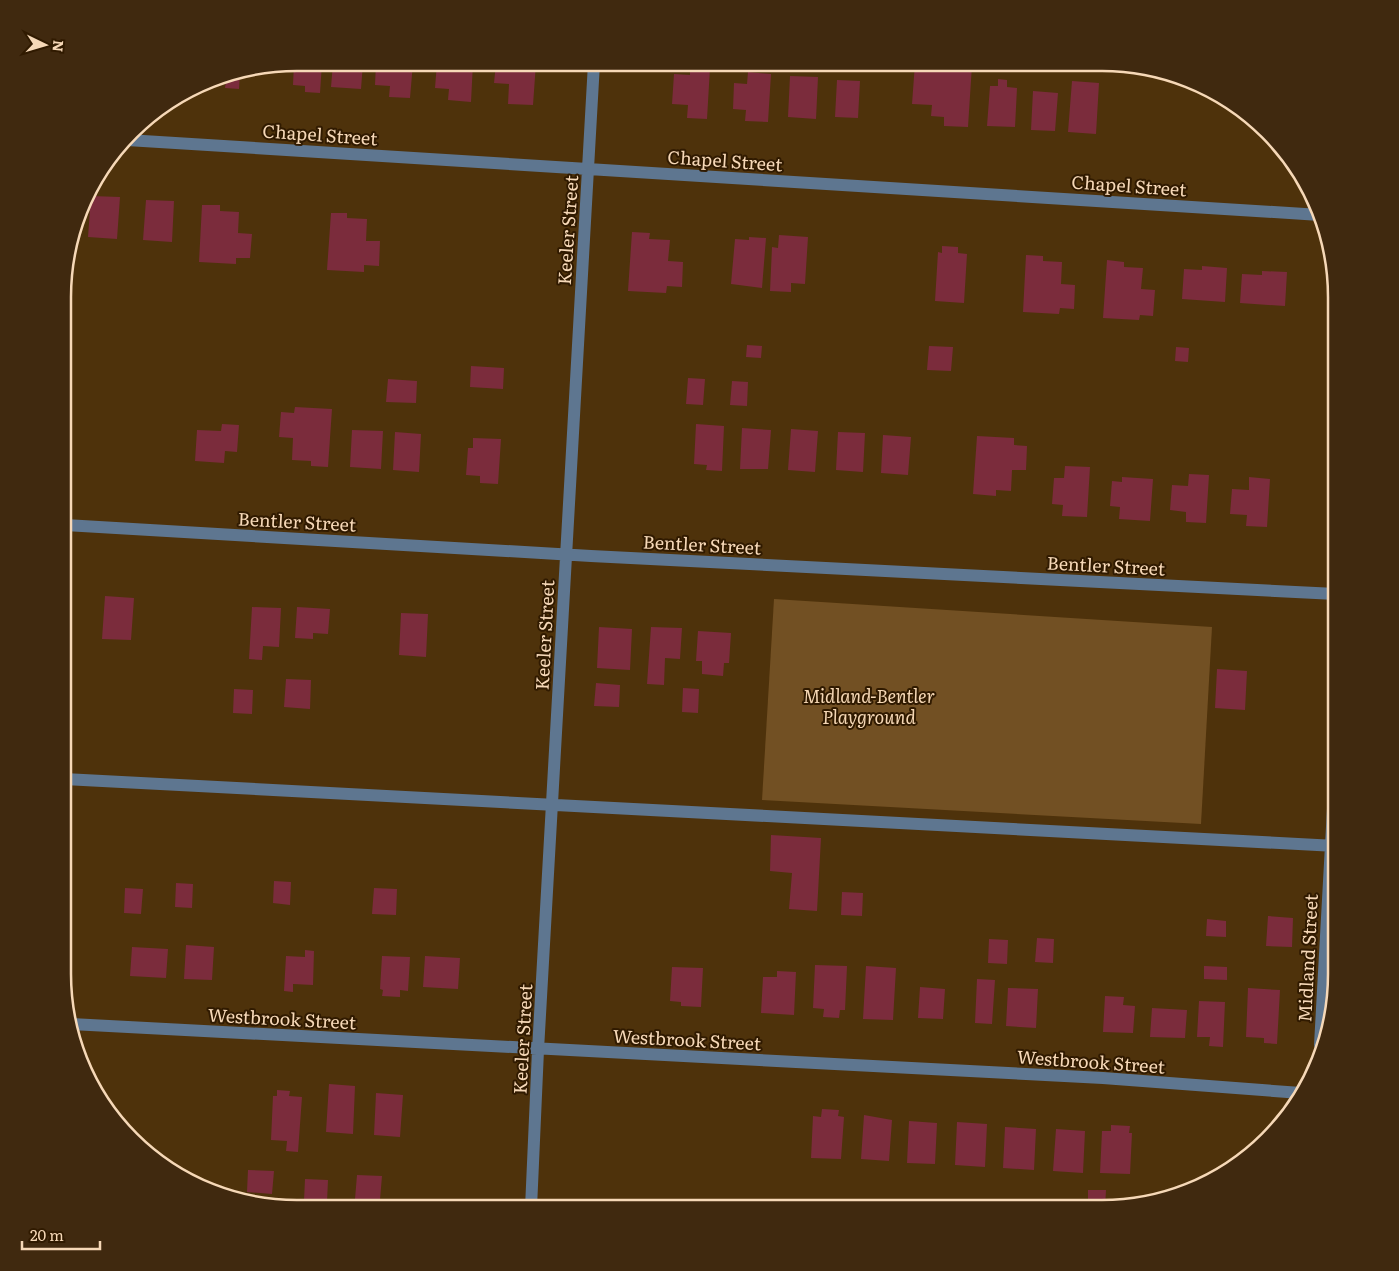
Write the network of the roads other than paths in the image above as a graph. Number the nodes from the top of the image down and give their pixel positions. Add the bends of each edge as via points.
1 (594, 71) edge
2 (134, 140) edge
3 (589, 169) junction
4 (1312, 215) edge
5 (71, 525) edge
6 (566, 554) junction
7 (1328, 594) edge
8 (71, 779) edge
9 (552, 806) junction
10 (1328, 846) edge
11 (1328, 931) edge
12 (77, 1024) edge
13 (1321, 1026) edge
14 (538, 1050) junction
15 (1294, 1092) edge
16 (532, 1200) edge

1 - 3 street, Keeler Street
2 - 3 street, Chapel Street
3 - 4 street, Chapel Street
3 - 6 street, Keeler Street
5 - 6 street, Bentler Street
6 - 7 street, Bentler Street
6 - 9 street, Keeler Street
8 - 9 street
9 - 10 street
9 - 14 street, Keeler Street
11 - 13 street, Midland Street
12 - 14 street, Westbrook Street
14 - 15 street, Westbrook Street via 1103,1078
14 - 16 street, Keeler Street

